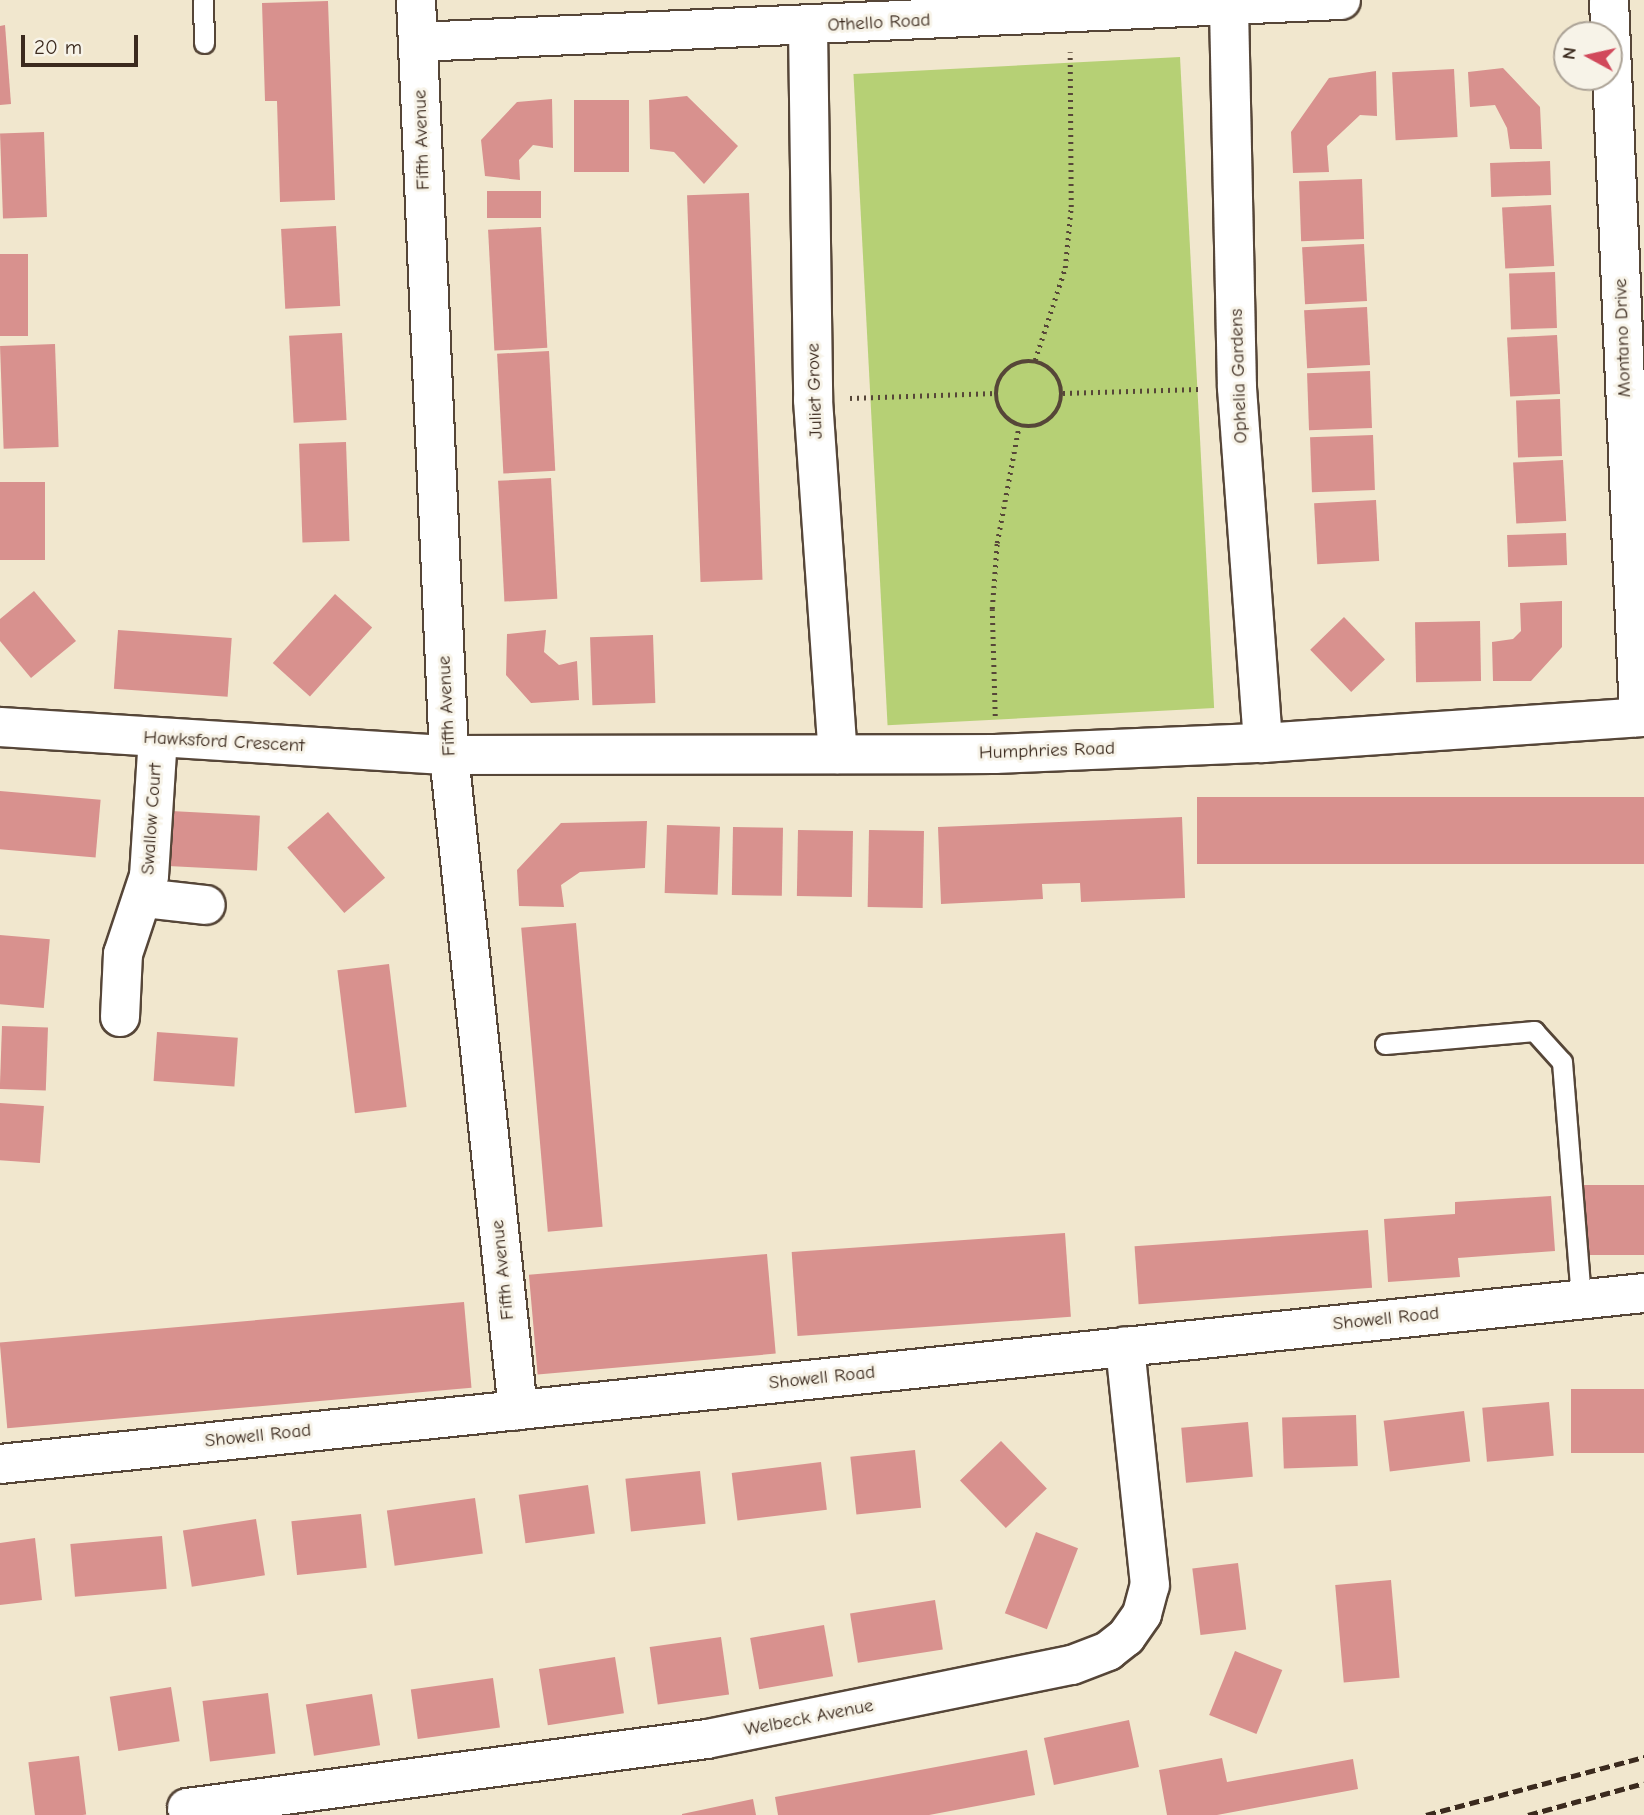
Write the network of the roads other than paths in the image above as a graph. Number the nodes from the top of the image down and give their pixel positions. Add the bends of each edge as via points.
1 (203, 0) edge
2 (416, 0) edge
3 (1341, 0) edge
4 (1609, 0) edge
5 (1230, 8) junction
6 (808, 27) junction
7 (418, 42) junction
8 (205, 43) dead end
9 (1642, 717) edge
10 (0, 727) edge
11 (158, 738) junction
12 (1263, 743) junction
13 (838, 754) junction
14 (449, 755) junction
15 (144, 898) junction
16 (206, 905) dead end
17 (120, 1017) dead end
18 (1385, 1044) dead end
19 (1644, 1293) edge
20 (1581, 1299) junction
21 (1125, 1346) junction
22 (518, 1410) junction
23 (0, 1464) edge
24 (187, 1808) dead end

1 - 8 lane
2 - 7 street, Fifth Avenue
3 - 5 street, Othello Road
4 - 9 street, Montano Drive
5 - 6 street, Othello Road
5 - 12 street, Ophelia Gardens via 1237,388
6 - 7 street, Othello Road
6 - 13 street, Juliet Grove via 813,400
7 - 14 street, Fifth Avenue
9 - 12 street, Humphries Road
10 - 11 street, Hawksford Crescent
11 - 14 street, Hawksford Crescent
11 - 15 street, Swallow Court
12 - 13 street, Humphries Road via 995,754
13 - 14 street, Humphries Road
14 - 22 street, Fifth Avenue
15 - 16 street, Swallow Court
15 - 17 street, Swallow Court via 131,921 123,954
18 - 20 lane via 1534,1031 1562,1062
19 - 20 street, Showell Road
20 - 21 street, Showell Road
21 - 22 street, Showell Road
21 - 24 street, Welbeck Avenue via 1150,1585 1142,1614 1126,1637 1108,1651 1072,1665 707,1739
22 - 23 street, Showell Road

